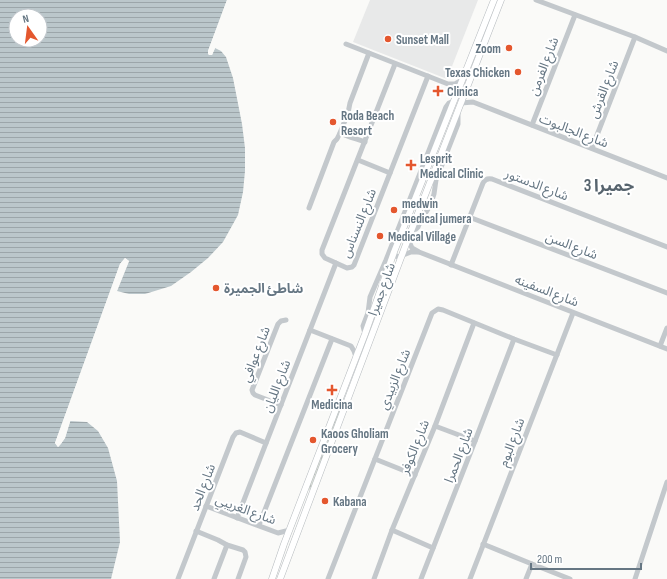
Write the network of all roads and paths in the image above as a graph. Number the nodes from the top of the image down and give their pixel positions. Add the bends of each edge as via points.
1 (494, 0) edge
2 (501, 0) edge
3 (536, 0) edge
4 (548, 2) edge
5 (575, 15) junction
6 (635, 37) junction
7 (346, 44) dead end
8 (667, 51) edge
9 (369, 53) junction
10 (395, 64) junction
11 (428, 76) junction
12 (462, 80) junction
13 (448, 84) junction
14 (465, 91) junction
15 (455, 99) junction
16 (473, 102) junction
17 (460, 103) junction
18 (532, 125) junction
19 (340, 133) junction
20 (364, 143) junction
21 (592, 148) junction
22 (358, 160) junction
23 (390, 173) junction
24 (667, 178) edge
25 (309, 208) dead end
26 (469, 217) junction
27 (408, 239) junction
28 (667, 247) edge
29 (419, 252) junction
30 (394, 253) junction
31 (402, 256) junction
32 (336, 263) junction
33 (451, 265) junction
34 (388, 271) junction
35 (396, 272) junction
36 (667, 293) edge
37 (573, 313) junction
38 (286, 320) dead end
39 (474, 323) junction
40 (667, 328) edge
41 (310, 330) junction
42 (365, 334) junction
43 (332, 339) junction
44 (514, 339) junction
45 (362, 342) junction
46 (351, 346) junction
47 (660, 346) junction
48 (667, 349) edge
49 (557, 355) junction
50 (356, 357) junction
51 (281, 405) junction
52 (435, 426) junction
53 (475, 441) junction
54 (266, 443) junction
55 (375, 459) junction
56 (415, 475) junction
57 (667, 482) edge
58 (206, 506) junction
59 (237, 518) junction
60 (259, 526) junction
61 (290, 530) junction
62 (392, 530) junction
63 (196, 531) junction
64 (278, 533) junction
65 (284, 544) junction
66 (483, 544) junction
67 (227, 545) junction
68 (434, 548) junction
69 (532, 564) junction
70 (178, 579) edge
71 (214, 579) edge
72 (238, 579) edge
73 (272, 579) edge
74 (280, 579) edge
75 (328, 579) edge
76 (374, 579) edge
77 (421, 579) edge
78 (470, 579) edge
79 (526, 579) edge
80 (570, 579) edge
81 (634, 579) edge

1 - 12 main road, شارع جميرا
2 - 14 main road, شارع جميرا
3 - 4 street
4 - 5 street
5 - 6 street
5 - 18 street, شارع الفرمن
6 - 8 street
6 - 21 street, شارع القرش
7 - 9 street
9 - 10 street
9 - 19 street
10 - 11 street
10 - 20 street, شارع النسناس
11 - 13 street
11 - 23 street, شارع النسناس
12 - 13 street via 456,84
12 - 15 main road, شارع جميرا
13 - 15 street
14 - 16 street
14 - 17 main road, شارع جميرا
15 - 30 main road, شارع جميرا
15 - 42 street via 446,107 370,297 363,326
16 - 17 street, شارع الجالبوت
16 - 18 street, شارع الجالبوت
17 - 27 main road, شارع جميرا
18 - 21 street, شارع الجالبوت
19 - 20 street
19 - 25 street via 334,142
20 - 22 street, شارع النسناس
21 - 24 street, شارع الجالبوت
22 - 23 street
22 - 32 street, شارع النسناس via 322,250 324,257
23 - 32 street, شارع النسناس via 354,265 347,268
26 - 28 street, شارع الدستور via 484,182 492,178
26 - 33 street, شارع الدستور
26 - 36 street, شارع السن
27 - 29 street, شارع السفينه via 412,248
27 - 31 main road, شارع جميرا
29 - 31 street
29 - 33 street, شارع السفينه
30 - 31 street via 397,257
30 - 34 main road, شارع جميرا
31 - 35 main road, شارع جميرا
32 - 41 street, شارع الليان
33 - 37 street, شارع السفينه
34 - 35 main road via 393,269
34 - 42 main road, شارع جميرا
35 - 74 main road, شارع جميرا
37 - 47 street, شارع السفينه
37 - 49 street, شارع البوم
38 - 51 street, شارع عوافي via 278,324 252,390 254,394
39 - 44 street, شارع الزبيدي
39 - 52 street, شارع الكوفر
39 - 55 street, شارع الزبيدي via 438,309 432,313
40 - 47 street
41 - 43 street
41 - 51 street, شارع الليان
42 - 45 main road, شارع جميرا
43 - 46 street
43 - 60 street
44 - 49 street, شارع الزبيدي
44 - 53 street, شارع الحمرا
45 - 46 street
45 - 50 main road, شارع جميرا
46 - 50 street
47 - 48 street, شارع السفينه
49 - 66 street, شارع البوم
50 - 61 main road, شارع جميرا
51 - 54 street, شارع الليان
52 - 53 street
52 - 56 street, شارع الكوفر
53 - 68 street, شارع الحمرا
54 - 58 street, شارع الحد via 240,432 235,434
54 - 59 street, شارع الليان
55 - 56 street
55 - 75 street, شارع الزبيدي
56 - 62 street, شارع الكوفر
57 - 81 street
58 - 59 street, شارع الغريبي
58 - 63 street, شارع الحد
59 - 60 street, شارع الغريبي
60 - 64 street, شارع الغريبي
61 - 64 street, شارع الغريبي
61 - 65 main road, شارع جميرا
62 - 68 street
62 - 76 street, شارع الكوفر
63 - 67 street
63 - 70 street, شارع الحد
64 - 65 street, شارع الغريبي
65 - 73 main road, شارع جميرا
66 - 69 street
66 - 78 street, شارع البوم
67 - 71 street
67 - 72 street via 243,550 246,554
68 - 77 street, شارع الحمرا
69 - 79 street
69 - 80 street

